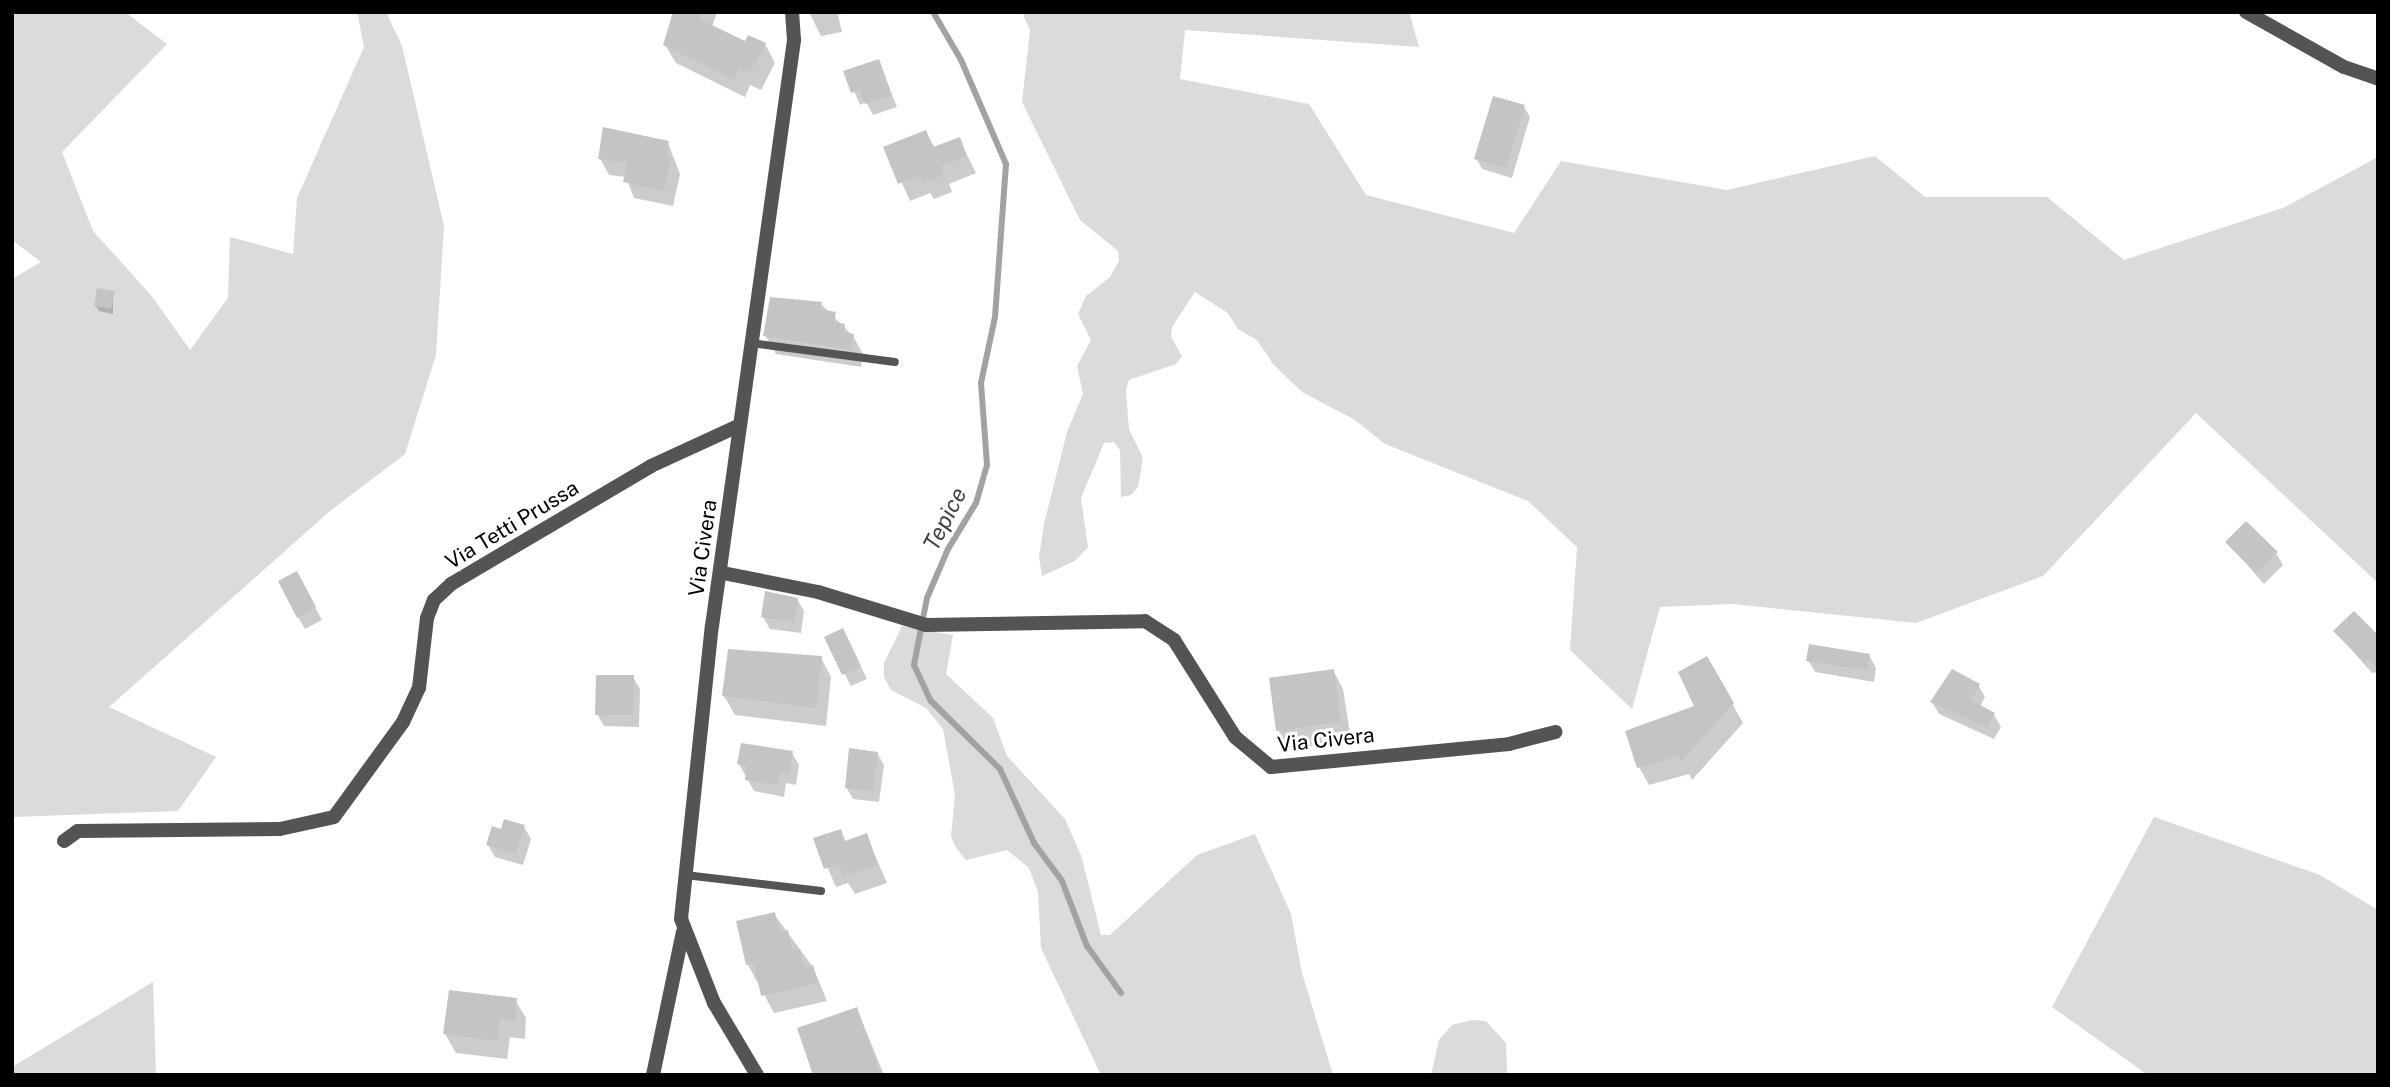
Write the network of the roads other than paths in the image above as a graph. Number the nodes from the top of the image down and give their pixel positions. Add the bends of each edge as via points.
1 (792, 12) edge
2 (2246, 12) edge
3 (2378, 79) edge
4 (751, 343) junction
5 (895, 362) dead end
6 (740, 425) junction
7 (723, 573) junction
8 (1555, 732) dead end
9 (64, 841) dead end
10 (685, 875) junction
11 (821, 891) dead end
12 (683, 932) junction
13 (653, 1075) edge
14 (757, 1075) edge

1 - 4 street, Via Civera via 794,40
2 - 3 street via 2344,67
4 - 5 lane
4 - 6 street, Via Civera
6 - 7 street, Via Civera
6 - 9 street, Via Tetti Prussa via 652,466 451,584 434,600 426,618 419,688 404,722 334,817 280,829 78,831
7 - 8 street, Via Civera via 818,592 922,623 1145,621 1174,640 1235,737 1271,767 1508,744
7 - 10 street, Via Civera via 712,626
10 - 11 lane
10 - 12 street, Via Civera
12 - 13 street
12 - 14 street, Via Civera via 714,1003

